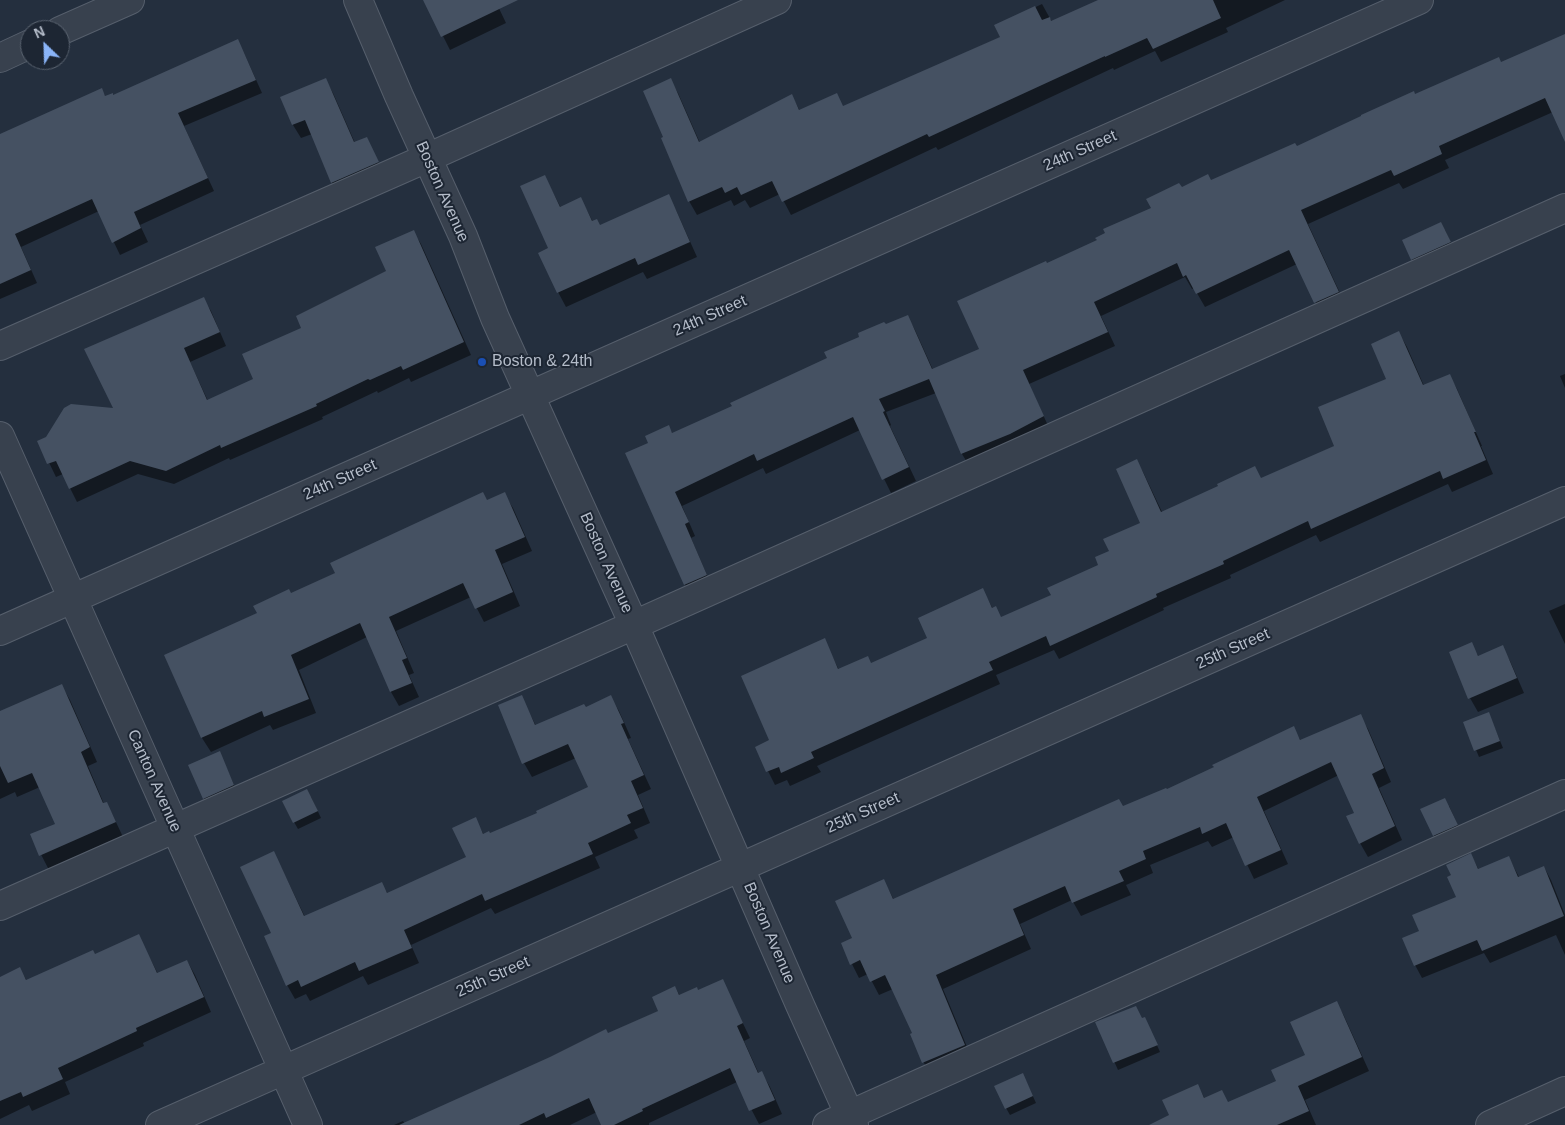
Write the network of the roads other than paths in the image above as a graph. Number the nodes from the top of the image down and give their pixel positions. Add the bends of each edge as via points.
1 (130, 0) edge
2 (358, 0) edge
3 (777, 0) edge
4 (1419, 0) edge
5 (70, 27) edge
6 (20, 49) edge
7 (0, 58) edge
8 (428, 158) junction
9 (1565, 208) edge
10 (0, 346) edge
11 (530, 396) junction
12 (0, 436) edge
13 (1565, 501) edge
14 (72, 598) junction
15 (634, 625) junction
16 (0, 631) edge
17 (1565, 794) edge
18 (176, 829) junction
19 (740, 867) junction
20 (0, 906) edge
21 (284, 1070) junction
22 (1565, 1091) edge
23 (844, 1122) edge
24 (160, 1125) edge
25 (308, 1125) edge
26 (1490, 1125) edge

1 - 5 street
2 - 8 street, Boston Avenue
3 - 8 street
4 - 11 street, 24th Street
6 - 7 street
8 - 10 street
8 - 11 street, Boston Avenue
9 - 15 street
11 - 14 street, 24th Street
11 - 15 street, Boston Avenue
12 - 14 street, Canton Avenue
13 - 19 street, 25th Street
14 - 16 street, 24th Street
14 - 18 street, Canton Avenue
15 - 18 street
15 - 19 street, Boston Avenue
17 - 23 street
18 - 20 street
18 - 21 street, Canton Avenue
19 - 21 street, 25th Street
19 - 23 street, Boston Avenue via 800,1005
21 - 24 street, 25th Street
21 - 25 street, Canton Avenue
22 - 26 street

